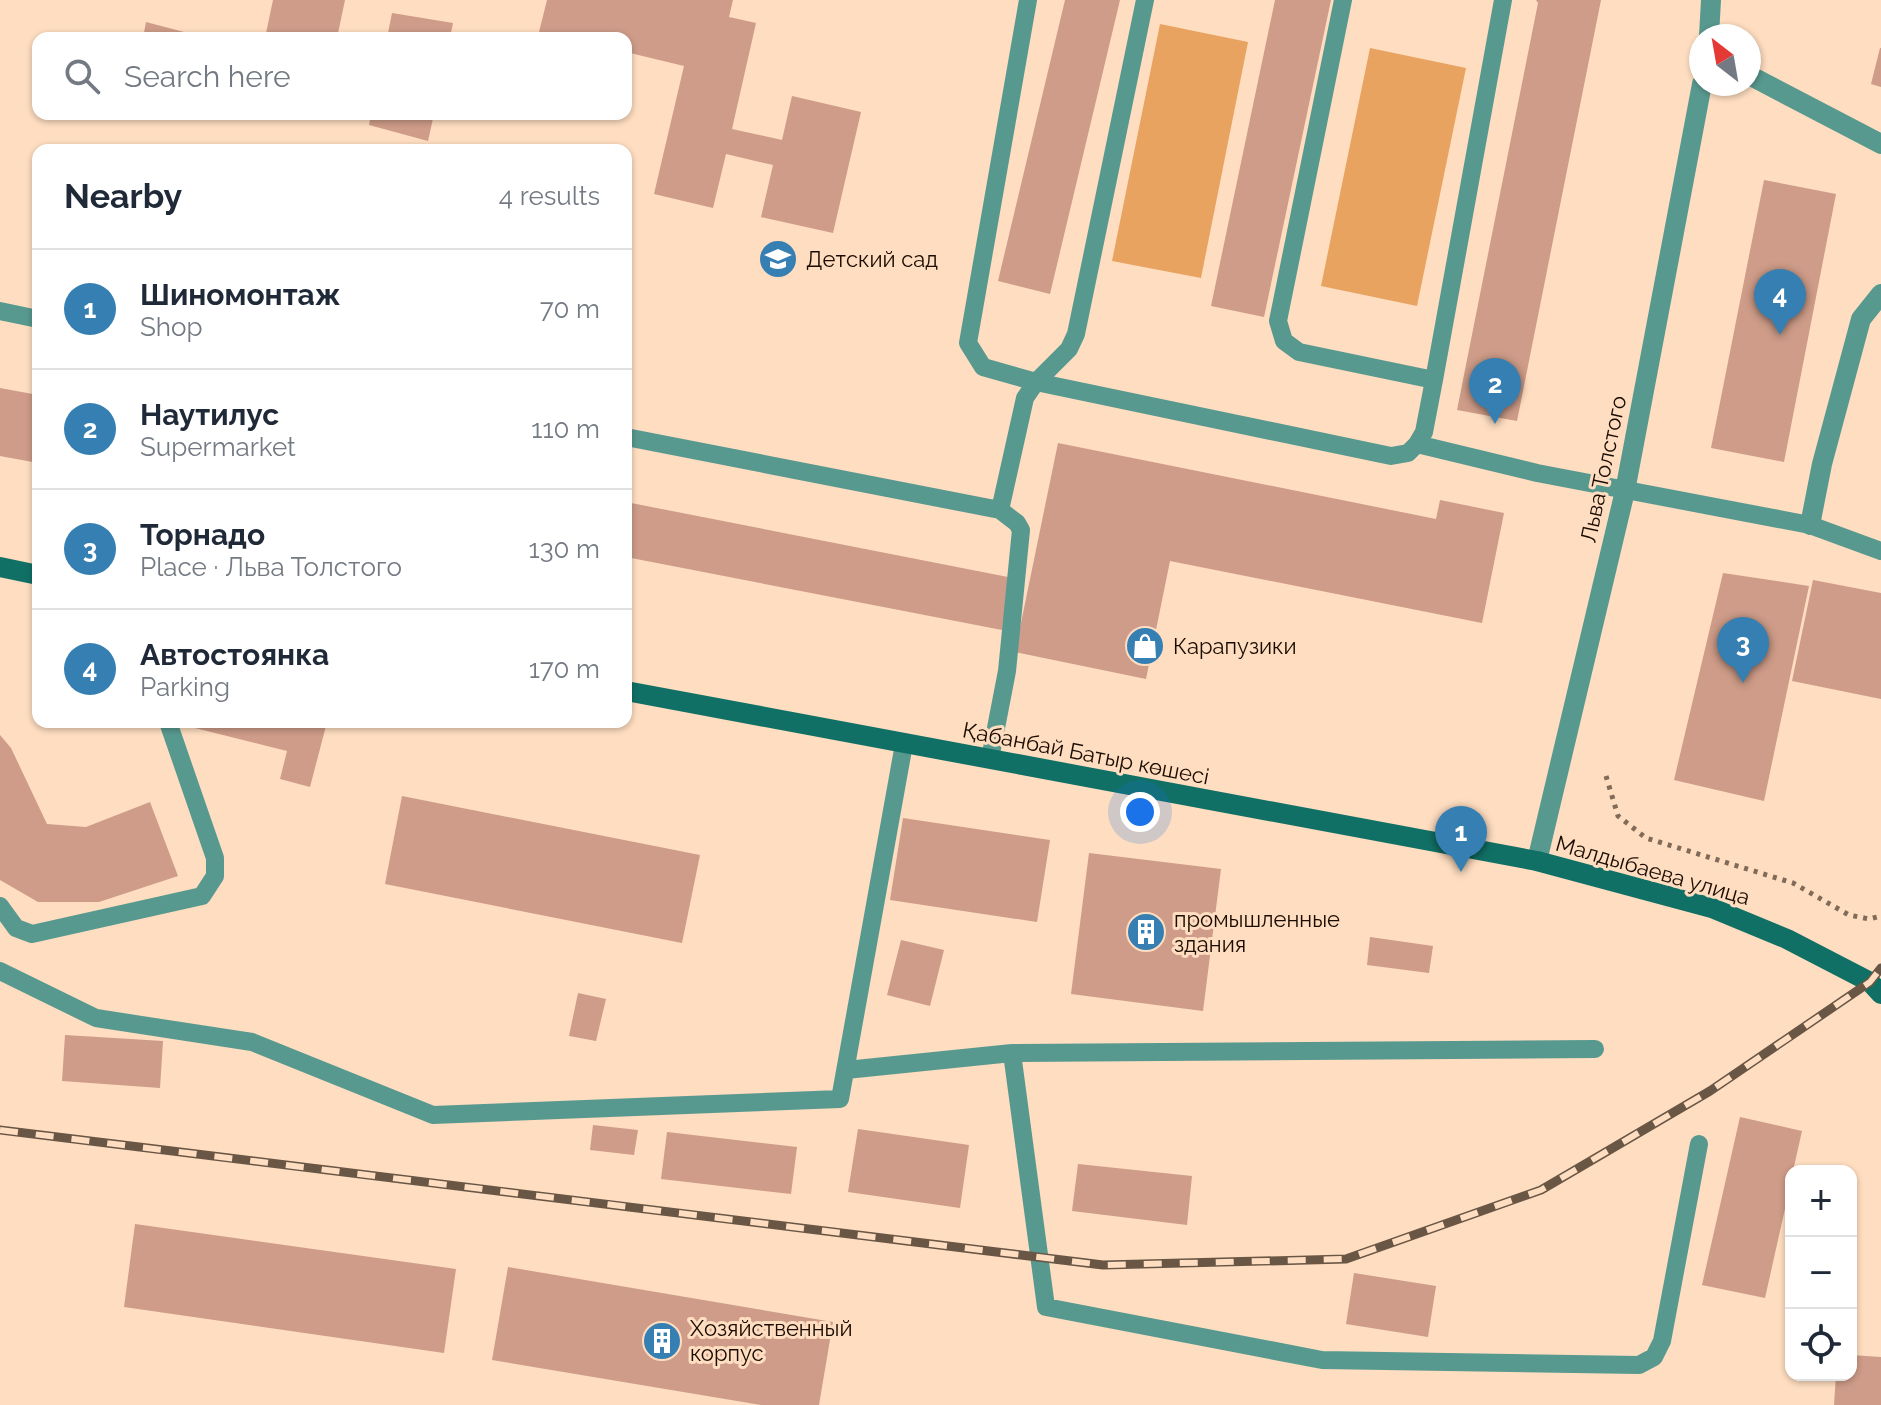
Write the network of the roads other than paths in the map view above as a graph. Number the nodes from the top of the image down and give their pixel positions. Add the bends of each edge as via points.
1 (1028, 0) edge
2 (1145, 0) edge
3 (1343, 0) edge
4 (1503, 0) edge
5 (1711, 0) edge
6 (1710, 24) edge
7 (1761, 81) edge
8 (1700, 96) edge
9 (1881, 144) edge
10 (1881, 294) edge
11 (0, 311) edge
12 (32, 318) edge
13 (1434, 380) junction
14 (1036, 382) junction
15 (632, 438) edge
16 (1417, 444) junction
17 (1625, 491) junction
18 (1000, 510) junction
19 (1810, 525) junction
20 (1881, 551) edge
21 (0, 567) edge
22 (32, 574) edge
23 (632, 692) edge
24 (170, 728) edge
25 (904, 744) junction
26 (990, 759) junction
27 (1537, 861) junction
28 (0, 906) edge
29 (0, 971) edge
30 (1881, 994) edge
31 (1595, 1049) dead end
32 (1012, 1053) junction
33 (846, 1070) junction
34 (1699, 1144) dead end

1 - 14 lane via 968,343 983,367
2 - 14 lane via 1076,334 1069,349
3 - 13 lane via 1278,321 1284,341 1299,352
4 - 13 lane
5 - 6 street
7 - 9 street
8 - 17 street, Льва Толстого
10 - 19 street via 1861,319
11 - 12 lane
13 - 16 lane
14 - 16 lane via 1391,456 1408,453
14 - 18 lane via 1025,398
15 - 18 lane
16 - 17 lane
17 - 19 lane
17 - 27 street, Льва Толстого
18 - 26 lane via 1021,530 1007,671
19 - 20 lane
21 - 22 main road
23 - 25 main road, Қабанбай Батыр көшесі
24 - 28 lane via 215,858 215,876 202,896 32,934 16,928
25 - 26 main road, Қабанбай Батыр көшесі
25 - 33 lane
26 - 27 main road, Қабанбай Батыр көшесі
27 - 30 main road, Малдыбаева улица via 1712,908 1787,939 1870,982
29 - 33 lane via 96,1018 252,1042 433,1115 840,1099
31 - 32 lane
32 - 33 lane
32 - 34 lane via 1046,1307 1322,1360 1639,1365 1654,1357 1662,1341

